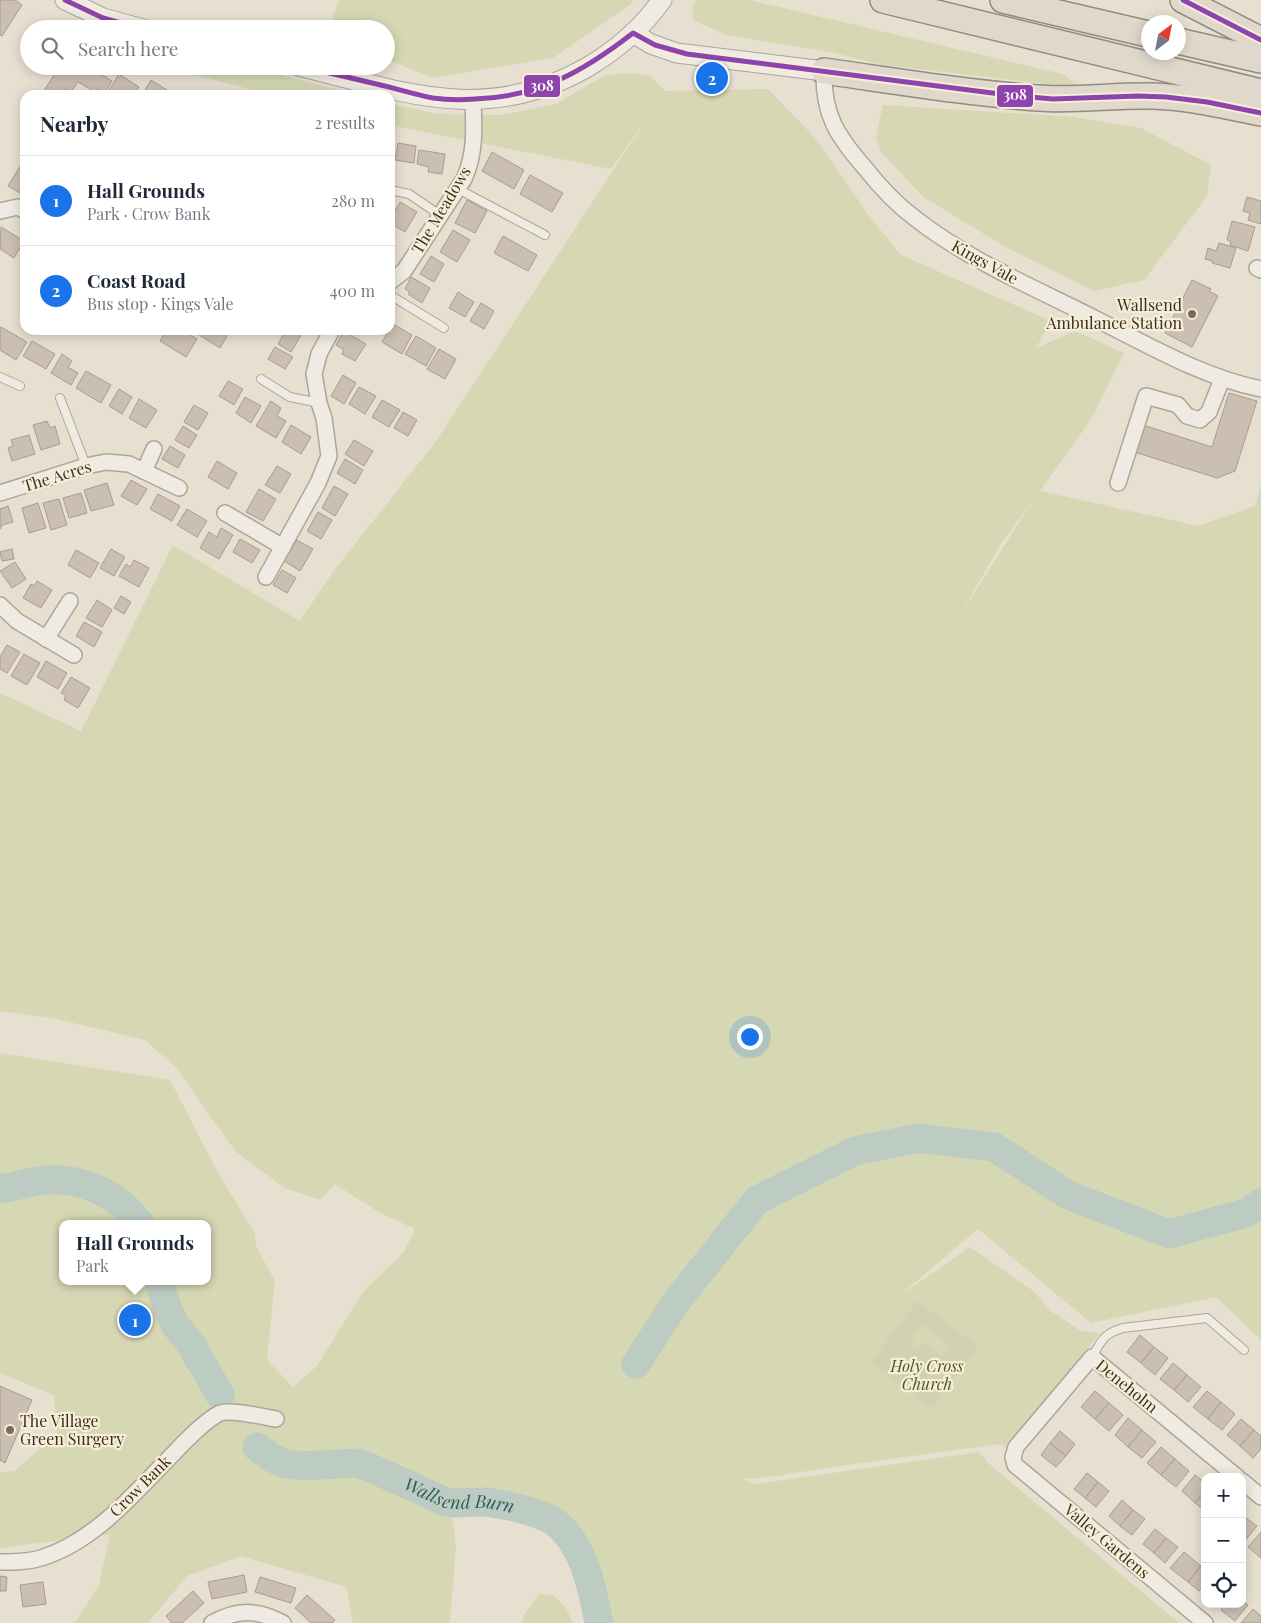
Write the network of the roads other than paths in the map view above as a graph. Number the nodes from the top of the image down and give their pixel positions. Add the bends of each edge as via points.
1 (64, 0) edge
2 (662, 0) edge
3 (883, 0) edge
4 (1004, 0) edge
5 (1183, 0) edge
6 (110, 20) edge
7 (1141, 32) edge
8 (633, 34) junction
9 (1261, 40) edge
10 (1186, 43) edge
11 (1261, 60) edge
12 (824, 71) junction
13 (337, 75) edge
14 (1261, 92) edge
15 (473, 100) junction
16 (1261, 113) edge
17 (458, 189) junction
18 (395, 191) edge
19 (20, 208) edge
20 (0, 211) edge
21 (440, 215) junction
22 (545, 235) dead end
23 (395, 278) edge
24 (395, 298) edge
25 (444, 328) dead end
26 (329, 335) edge
27 (0, 377) edge
28 (261, 379) dead end
29 (1222, 379) junction
30 (20, 386) dead end
31 (1261, 386) edge
32 (60, 398) dead end
33 (319, 403) junction
34 (154, 449) dead end
35 (86, 466) junction
36 (144, 471) junction
37 (1118, 483) dead end
38 (179, 488) dead end
39 (0, 493) edge
40 (225, 513) dead end
41 (283, 547) junction
42 (266, 577) dead end
43 (70, 601) dead end
44 (0, 605) edge
45 (46, 639) junction
46 (74, 655) dead end
47 (1244, 1350) dead end
48 (1092, 1357) junction
49 (276, 1419) dead end
50 (1013, 1456) joint
51 (1232, 1473) edge
52 (1246, 1484) edge
53 (1261, 1497) edge
54 (0, 1562) edge
55 (212, 1623) edge
56 (283, 1623) edge
57 (1204, 1623) edge

1 - 6 street
2 - 8 street
3 - 14 highway
4 - 7 highway
5 - 9 highway
8 - 12 street via 677,53
8 - 15 street via 599,60 555,84 516,95
10 - 11 highway
12 - 16 highway via 1039,98 1079,100 1154,96
12 - 29 street, Kings Vale via 829,117 849,150 914,218 1004,274
13 - 15 street via 434,98
15 - 17 street, The Meadows via 474,143 469,167
17 - 21 street, The Meadows
17 - 22 lane
18 - 21 lane via 409,194
19 - 20 street
21 - 23 street, The Meadows via 404,271
24 - 25 lane
26 - 33 street via 319,354 314,374
27 - 30 lane
28 - 33 lane via 290,397
29 - 31 street, Kings Vale
29 - 37 street via 1208,412 1200,420 1187,416 1178,405 1146,396
32 - 35 lane
33 - 41 street via 329,456 318,484
34 - 36 street
35 - 36 street, The Acres via 106,462 129,464
35 - 39 street, The Acres
36 - 38 street, The Acres
40 - 41 street
41 - 42 street
43 - 45 street
44 - 45 street via 17,621
45 - 46 street
47 - 48 lane via 1208,1318 1123,1328 1104,1338
48 - 50 street, Deneholm via 1016,1447
48 - 51 street, Deneholm
49 - 54 street, Crow Bank via 230,1411 213,1417 96,1528 41,1558
50 - 57 street, Valley Gardens via 1015,1465
52 - 53 street
55 - 56 street via 231,1614 253,1612

